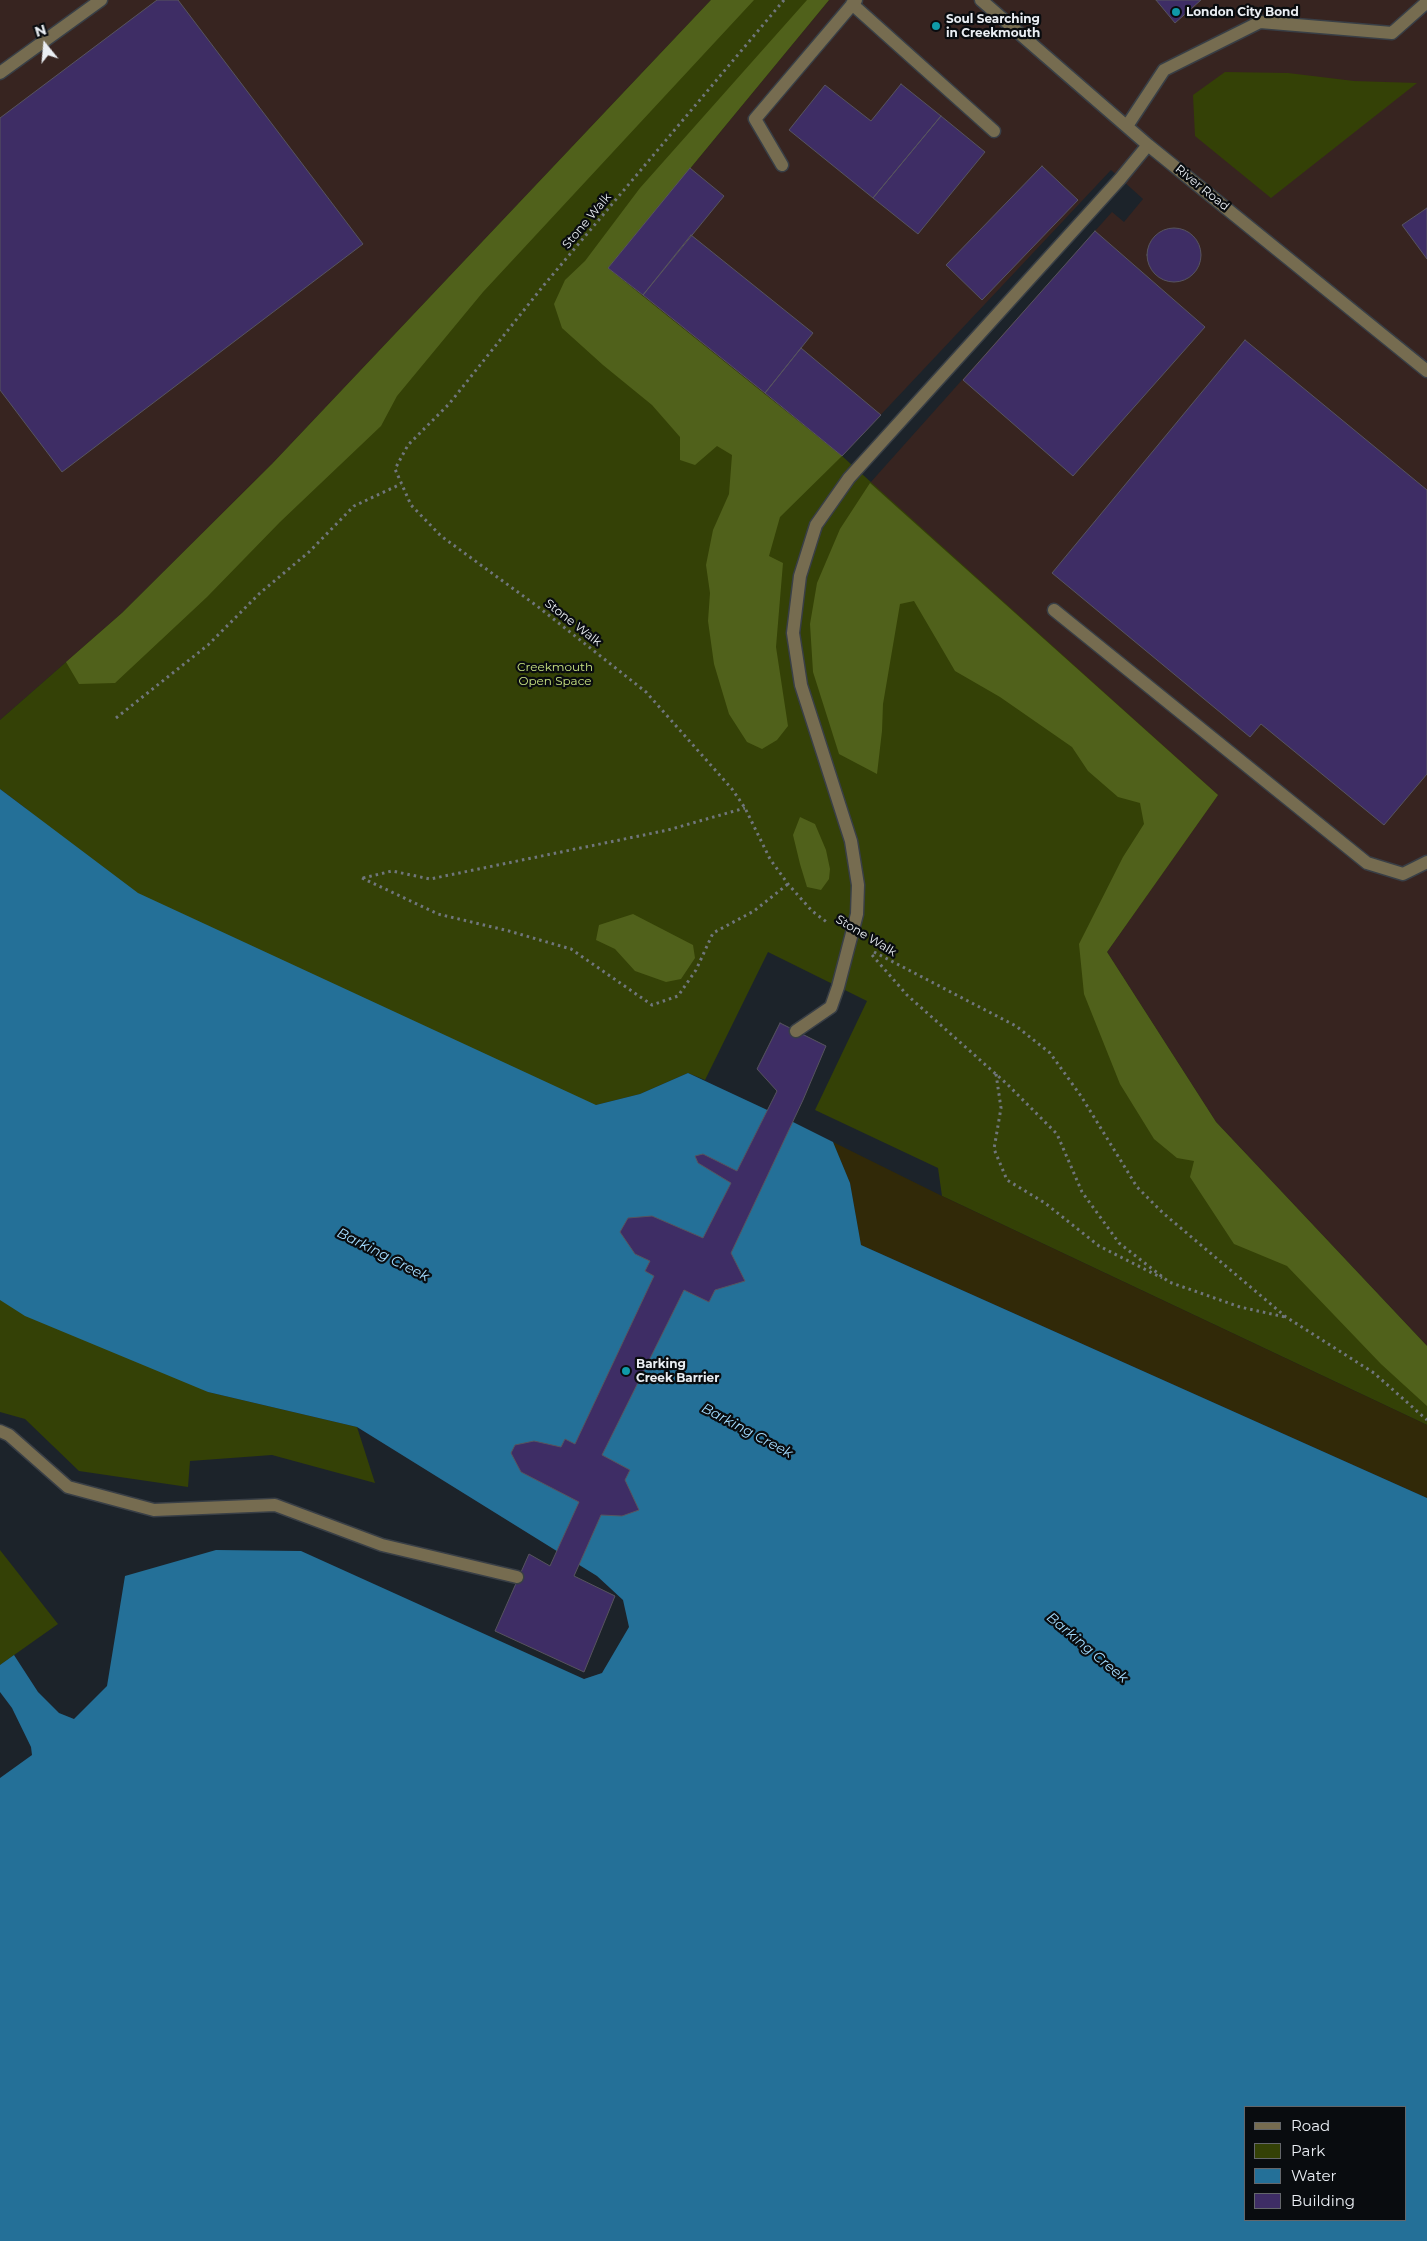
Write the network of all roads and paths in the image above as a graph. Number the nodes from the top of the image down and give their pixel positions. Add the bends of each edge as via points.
1 (101, 0) edge
2 (784, 0) edge
3 (981, 0) edge
4 (854, 2) edge
5 (1427, 2) edge
6 (0, 73) edge
7 (1127, 126) junction
8 (994, 131) dead end
9 (1148, 145) junction
10 (782, 165) dead end
11 (1427, 371) edge
12 (402, 484) junction
13 (1054, 610) dead end
14 (116, 718) dead end
15 (745, 808) junction
16 (1427, 862) edge
17 (788, 884) junction
18 (850, 939) junction
19 (865, 947) junction
20 (796, 1031) dead end
21 (996, 1074) junction
22 (1169, 1282) junction
23 (1286, 1317) junction
24 (1427, 1420) edge
25 (0, 1431) edge
26 (517, 1577) dead end

1 - 6 street
2 - 12 path, Stone Walk via 544,285 449,404 408,444 395,469
3 - 7 street, River Road
4 - 8 street
4 - 10 street via 755,119
5 - 7 street via 1392,33 1260,22 1164,70
7 - 9 street, River Road
9 - 11 street, River Road
9 - 18 street via 849,478 816,525 800,576 793,633 801,685 851,841 858,885 858,914
12 - 14 path via 354,506 208,645
12 - 15 path, Stone Walk via 411,505 441,536 646,692
13 - 16 street via 1367,863 1403,874
15 - 17 path, Stone Walk via 770,859
15 - 17 path via 668,830 430,879 392,871 362,878 438,914 570,949 652,1005 678,996 696,970 713,933 754,911
17 - 18 path, Stone Walk via 812,911
18 - 19 path, Stone Walk
18 - 20 street via 830,1007
19 - 21 path via 907,995
19 - 23 path, Stone Walk via 1016,1026 1050,1053 1137,1186 1163,1213
21 - 22 path via 1057,1134 1082,1192 1119,1243
21 - 22 path via 1001,1108 994,1149 1007,1180 1045,1203 1099,1246
22 - 23 path via 1240,1307
23 - 24 path via 1374,1373
25 - 26 street via 9,1435 68,1487 154,1510 274,1505 382,1546

